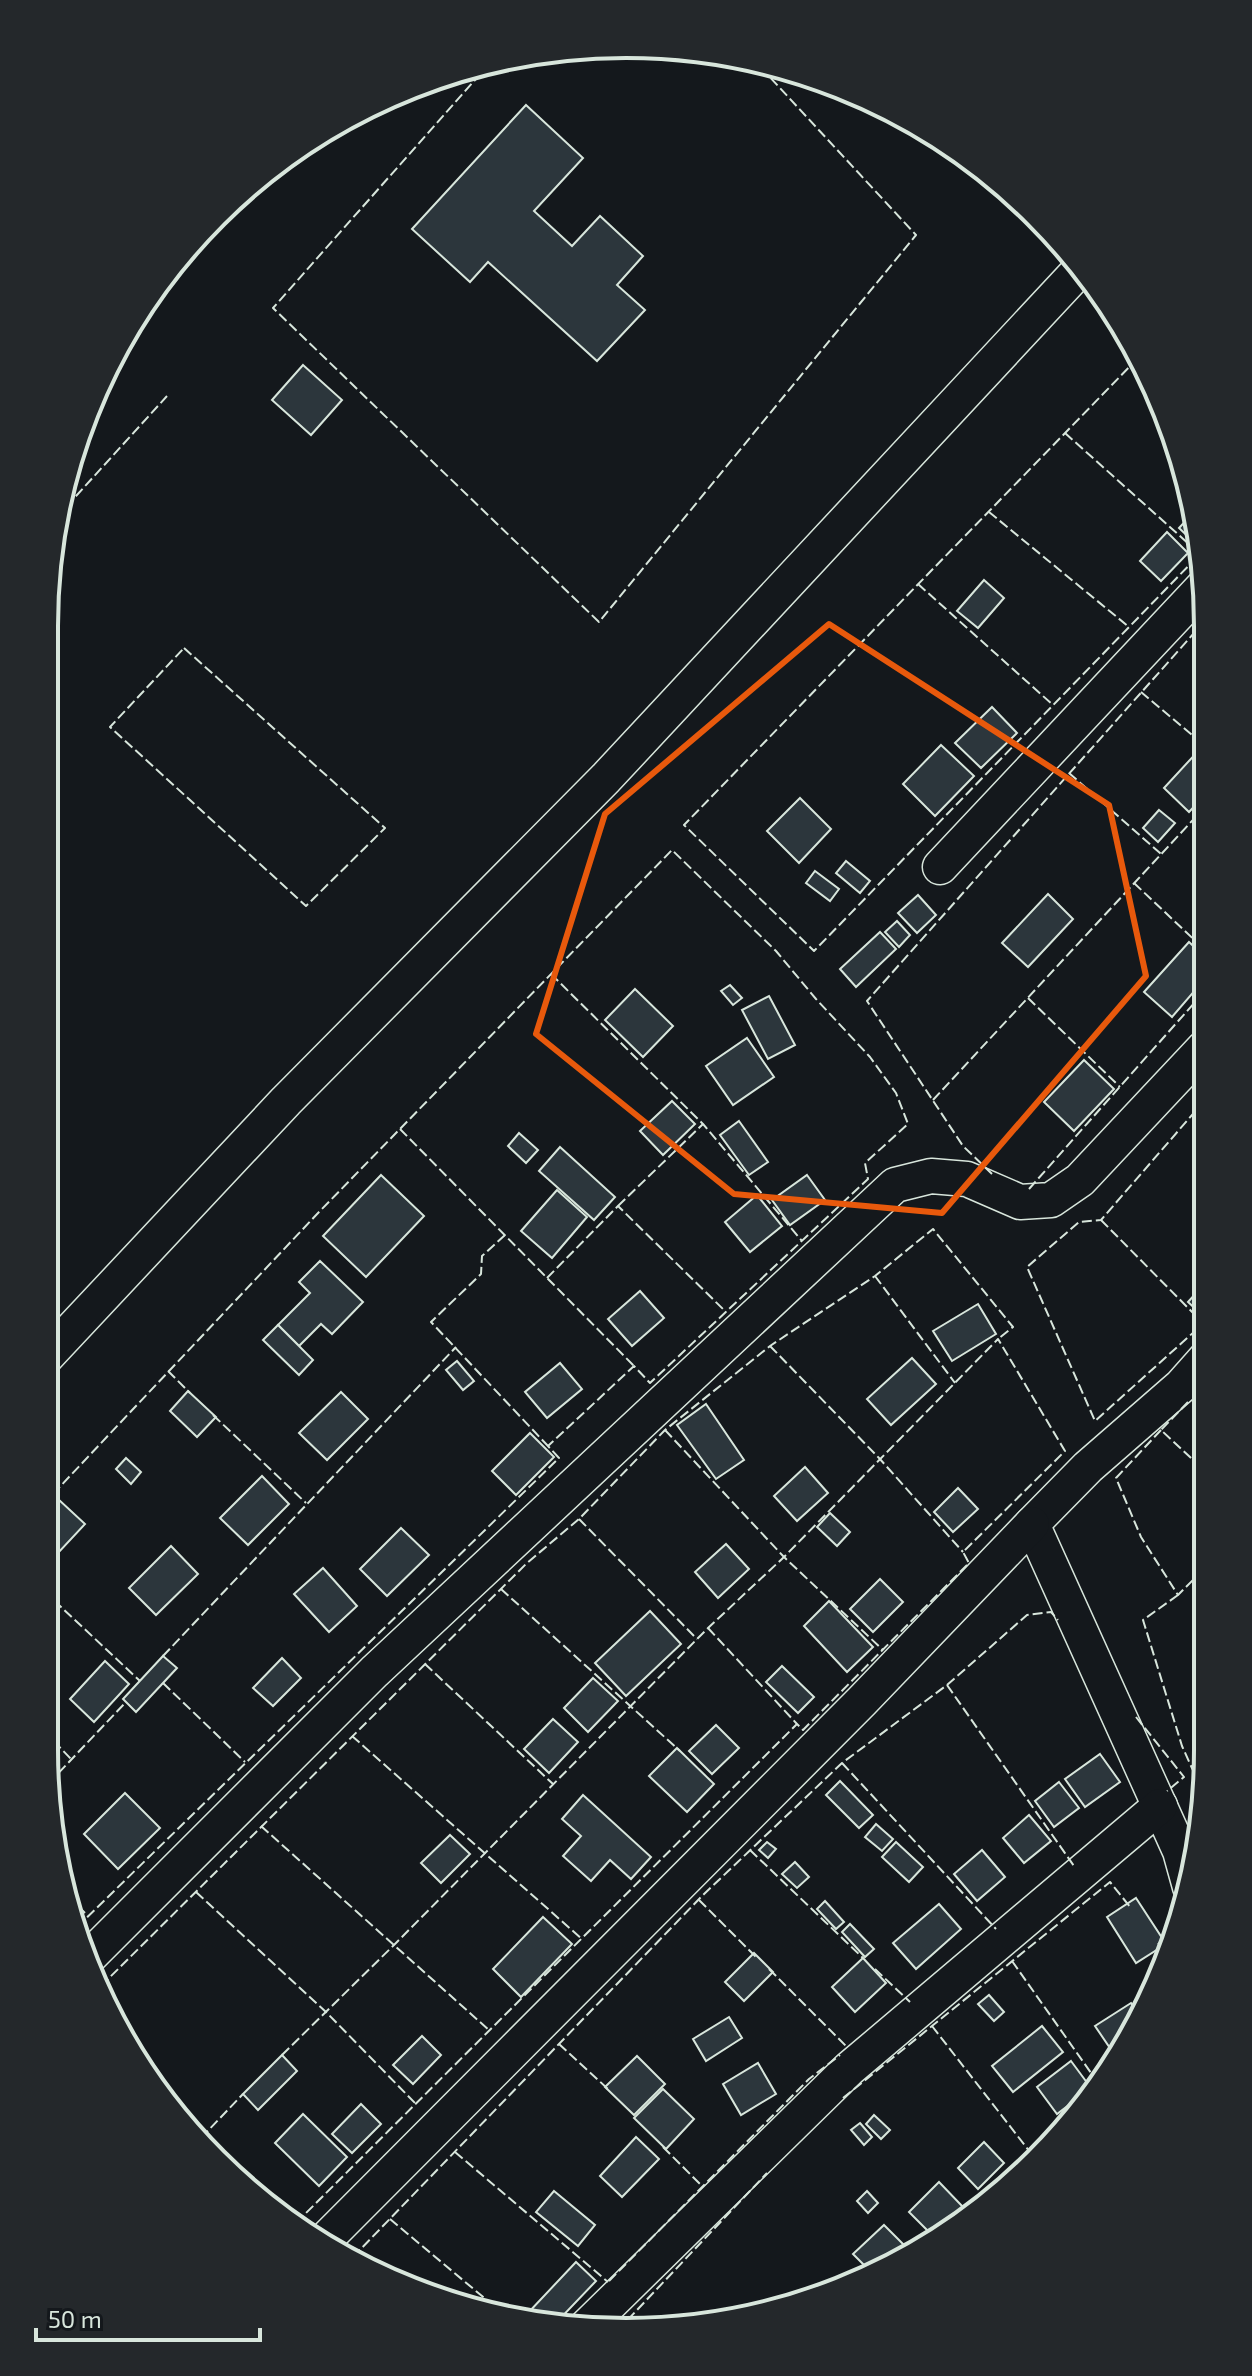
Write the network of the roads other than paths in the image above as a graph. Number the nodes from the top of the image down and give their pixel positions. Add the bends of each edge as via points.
1 (1074, 276) edge
2 (1193, 597) edge
3 (940, 867) dead end
4 (1194, 1059) edge
5 (58, 1344) edge
6 (1194, 1371) edge
7 (1032, 1524) junction
8 (1160, 1806) junction
9 (1187, 1839) edge
10 (95, 1951) edge
11 (330, 2235) edge
12 (596, 2317) edge

1 - 5 street via 606,778 286,1101
2 - 3 street
4 - 10 street via 1080,1180 1051,1200 1020,1202 967,1179 931,1176 895,1185 374,1672
6 - 7 street
7 - 8 street
7 - 11 street
8 - 9 street
8 - 12 street via 849,2069

